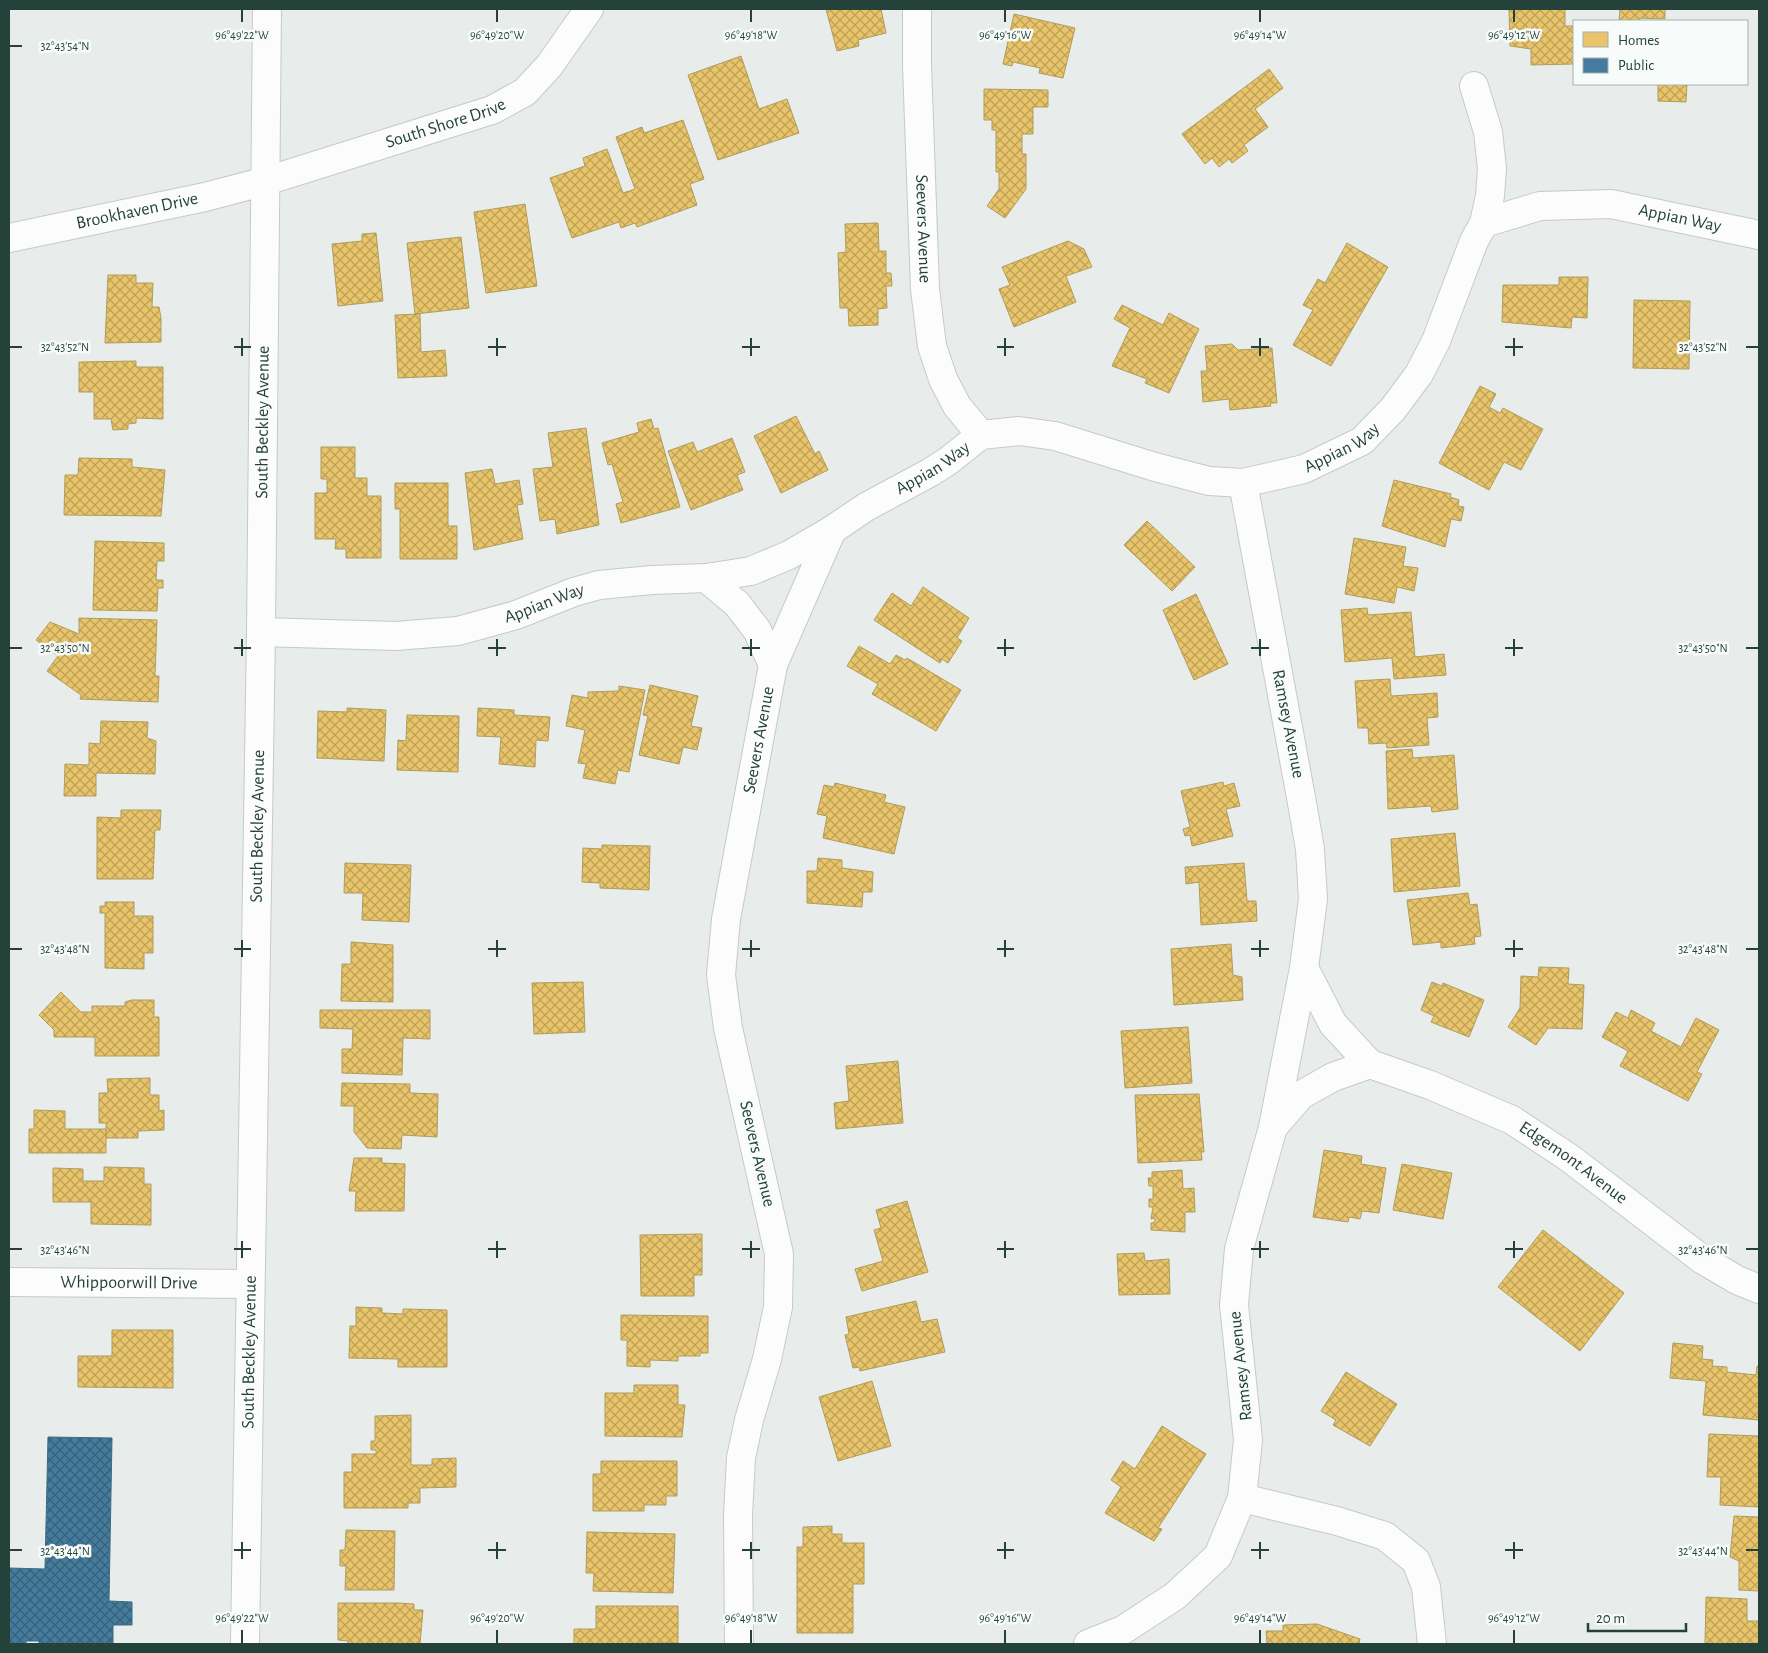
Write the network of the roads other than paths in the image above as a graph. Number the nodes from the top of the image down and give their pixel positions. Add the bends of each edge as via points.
1 (267, 9) edge
2 (588, 9) edge
3 (917, 9) edge
4 (1474, 86) dead end
5 (266, 181) junction
6 (1484, 223) junction
7 (1759, 235) edge
8 (9, 238) edge
9 (981, 434) junction
10 (1243, 483) junction
11 (832, 530) junction
12 (706, 578) junction
13 (261, 632) junction
14 (773, 665) junction
15 (1304, 968) junction
16 (1370, 1064) junction
17 (1273, 1127) junction
18 (9, 1282) edge
19 (250, 1284) junction
20 (1759, 1289) edge
21 (1242, 1498) junction
22 (245, 1644) edge
23 (739, 1644) edge
24 (1088, 1644) edge
25 (1432, 1644) edge

1 - 5 street, South Beckley Avenue
2 - 5 street, South Shore Drive via 549,66 525,92 492,110
3 - 9 street, Seevers Avenue via 925,289 932,346 943,379 958,406
4 - 6 street, Appian Way via 1488,132 1492,168
5 - 8 street, Brookhaven Drive
5 - 13 street, South Beckley Avenue
6 - 7 street, Appian Way via 1540,206 1611,204
6 - 10 street, Appian Way via 1436,341 1419,374 1393,408 1362,440 1304,469
9 - 10 street, Appian Way via 1019,431 1055,436 1209,481
9 - 11 street, Appian Way via 937,468 866,507
10 - 15 street, Ramsey Avenue via 1310,849 1313,899
11 - 12 street, Appian Way via 789,555 751,570
11 - 14 street, Seevers Avenue
12 - 13 street, Appian Way via 598,585 516,616 458,631 396,636
12 - 14 street, Seevers Avenue via 737,604 757,630
13 - 19 street, South Beckley Avenue
14 - 23 street, Seevers Avenue via 726,919 721,975 728,1028 779,1254 778,1307 741,1458
15 - 16 street, Edgemont Avenue via 1333,1024
15 - 17 street, Ramsey Avenue
16 - 17 street via 1333,1077 1301,1095
16 - 20 street, Edgemont Avenue via 1512,1120 1568,1156 1703,1260
17 - 21 street, Ramsey Avenue via 1239,1249 1234,1305 1248,1440
18 - 19 street, Whippoorwill Drive
19 - 22 street, South Beckley Avenue
21 - 24 street, Ramsey Avenue via 1218,1556 1175,1596 1123,1630
21 - 25 street via 1336,1520 1385,1536 1416,1561 1426,1587

